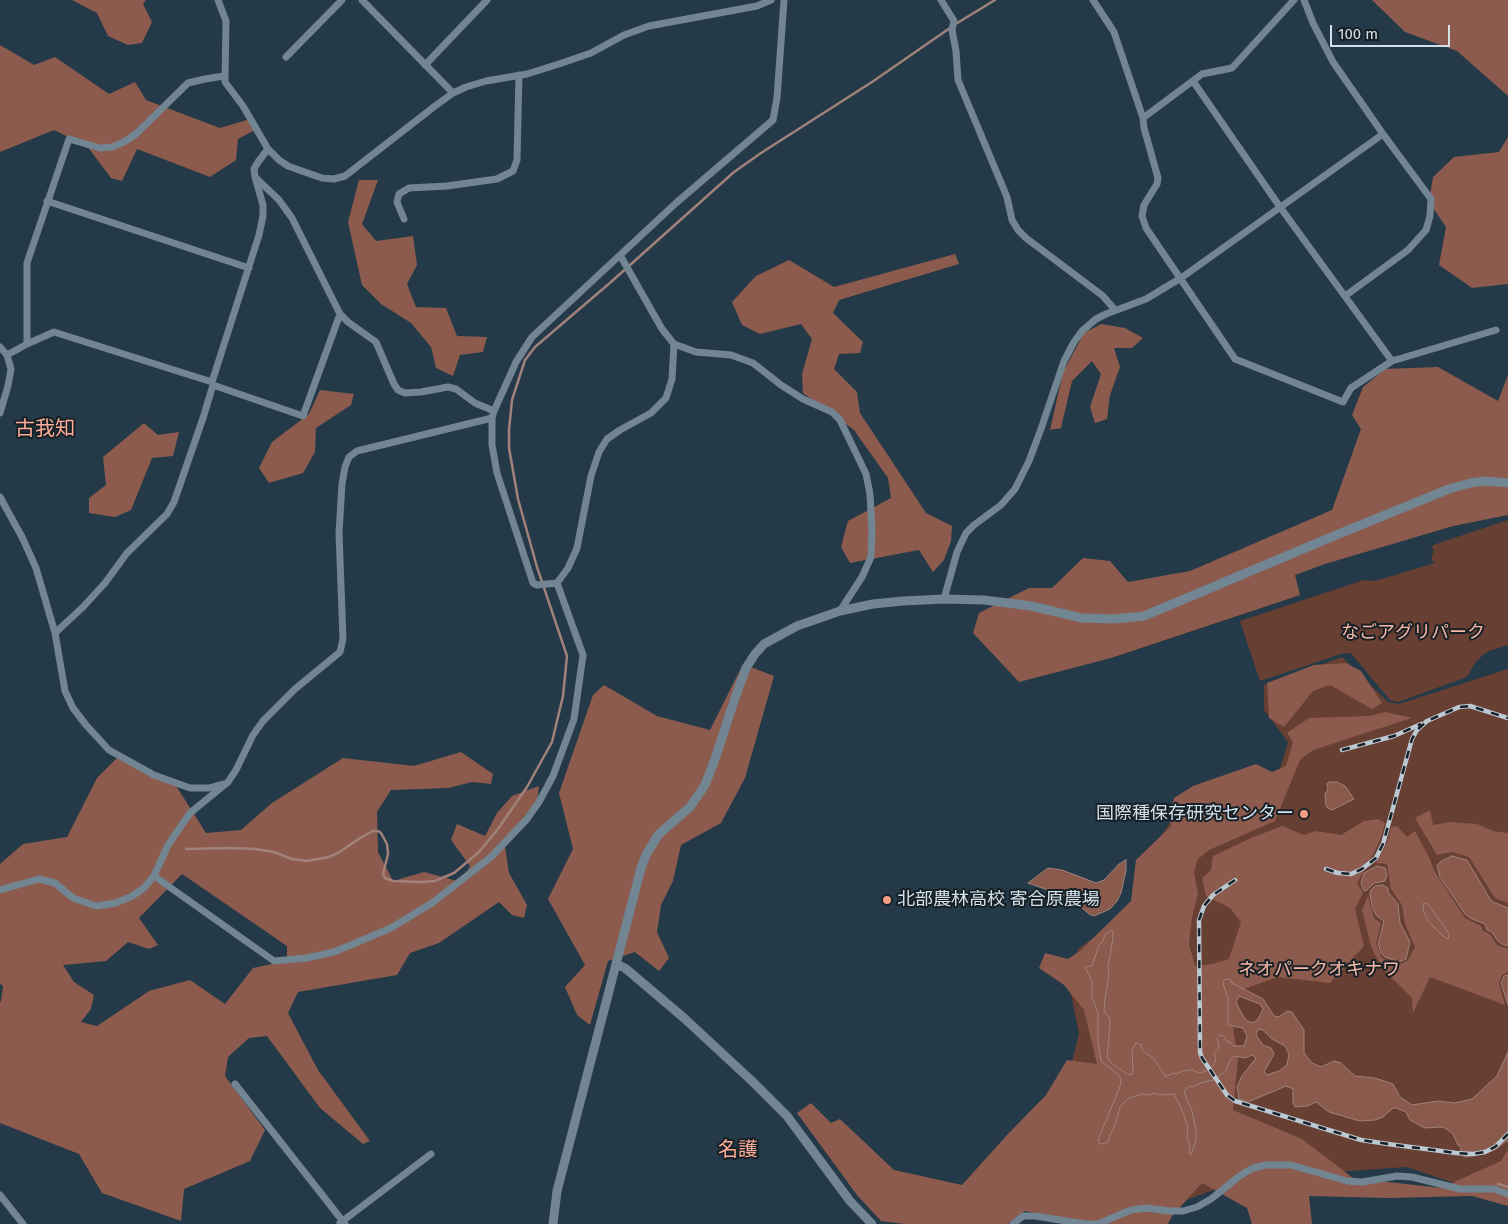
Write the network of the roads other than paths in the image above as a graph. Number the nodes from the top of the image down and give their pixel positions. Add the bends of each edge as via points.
1 (218, 0) edge
2 (342, 0) edge
3 (362, 0) edge
4 (486, 0) edge
5 (771, 0) edge
6 (784, 0) edge
7 (941, 0) edge
8 (1093, 0) edge
9 (1294, 0) edge
10 (1304, 0) edge
11 (286, 57) dead end
12 (425, 65) junction
13 (520, 75) junction
14 (224, 76) junction
15 (1193, 81) junction
16 (453, 94) junction
17 (1143, 118) junction
18 (1383, 134) junction
19 (268, 149) junction
20 (255, 177) junction
21 (48, 201) junction
22 (1280, 207) junction
23 (404, 219) dead end
24 (620, 255) junction
25 (249, 268) junction
26 (1181, 278) junction
27 (1345, 296) junction
28 (1115, 310) junction
29 (340, 314) junction
30 (1496, 330) dead end
31 (27, 344) junction
32 (674, 344) junction
33 (0, 347) edge
34 (7, 355) junction
35 (1392, 362) junction
36 (212, 383) junction
37 (0, 413) edge
38 (493, 415) junction
39 (1508, 483) edge
40 (0, 497) edge
41 (557, 583) junction
42 (944, 599) junction
43 (840, 611) junction
44 (55, 632) junction
45 (228, 782) junction
46 (154, 876) junction
47 (0, 890) edge
48 (616, 964) junction
49 (236, 1084) dead end
50 (431, 1154) dead end
51 (1508, 1194) edge
52 (0, 1195) edge
53 (343, 1223) edge
54 (23, 1224) edge
55 (553, 1224) edge
56 (872, 1224) edge
57 (1013, 1224) edge
58 (1086, 1224) edge

1 - 14 street via 226,21
2 - 11 street
3 - 12 street
4 - 12 street
5 - 13 street via 757,6 649,26 591,53
6 - 24 street via 773,120
7 - 28 street via 954,21 952,30 958,80 1007,197 1012,220 1026,238 1103,296
8 - 17 street via 1114,32
9 - 15 street via 1232,68 1202,74
10 - 18 street via 1333,62
12 - 16 street
13 - 16 street via 486,81
13 - 23 street via 517,160 513,172 497,179 409,188 400,194 396,202
14 - 19 street
14 - 21 street via 188,83 136,134 112,147 100,148 69,139
15 - 17 street
15 - 22 street
16 - 19 street via 345,176 322,178 288,166
17 - 26 street via 1158,178 1142,216 1146,228
18 - 22 street
18 - 27 street via 1431,199 1430,216 1426,230 1408,250
19 - 20 street via 254,169
20 - 25 street via 262,197 263,216
20 - 29 street via 292,218
21 - 25 street
21 - 31 street via 27,263
22 - 26 street
22 - 27 street
24 - 32 street
24 - 38 street via 532,337 516,362
25 - 36 street
26 - 28 street via 1146,299
26 - 35 street via 1235,359 1343,402 1351,388
27 - 35 street
28 - 42 street via 1096,319 1074,342 1064,361 1029,461 1010,496 966,534 957,552
29 - 36 street via 303,416
29 - 38 street via 376,342 398,390 405,393 448,387 456,389
30 - 35 street
31 - 34 street
31 - 36 street via 54,332
32 - 41 street via 672,379 666,398 651,413 607,439 600,452 591,476 577,548
32 - 43 street via 696,352 731,355 753,363 781,385 832,412 840,420 866,474 872,530 871,557
33 - 34 street
34 - 37 street via 11,369
36 - 44 street via 174,502 127,553 105,583
38 - 41 street via 492,445 497,473 533,583
38 - 45 street via 357,451 349,457 342,484 339,533 343,639 340,652 262,721
39 - 42 street via 1486,480 1449,489 1144,616 1082,618 1017,604
40 - 44 street via 36,568
41 - 46 street via 583,654 574,719 553,776 527,819 491,857 432,903 391,928 334,952 274,961
42 - 43 street via 873,604
43 - 48 street via 797,626 769,641 746,668 705,785 690,807 659,834 640,868
44 - 45 street via 66,691 73,708 109,750 154,775 190,788 209,788
45 - 46 street via 190,813 168,846
46 - 47 street via 132,896 96,906 73,898 55,883 39,879
48 - 55 street via 557,1191
48 - 56 street via 684,1018 780,1110 850,1201
49 - 53 street
50 - 53 street
51 - 58 street via 1494,1189 1460,1189 1412,1177 1347,1181 1291,1165 1266,1164 1240,1175 1197,1208 1183,1211 1131,1210 1098,1224
52 - 54 street
57 - 58 street via 1023,1216

